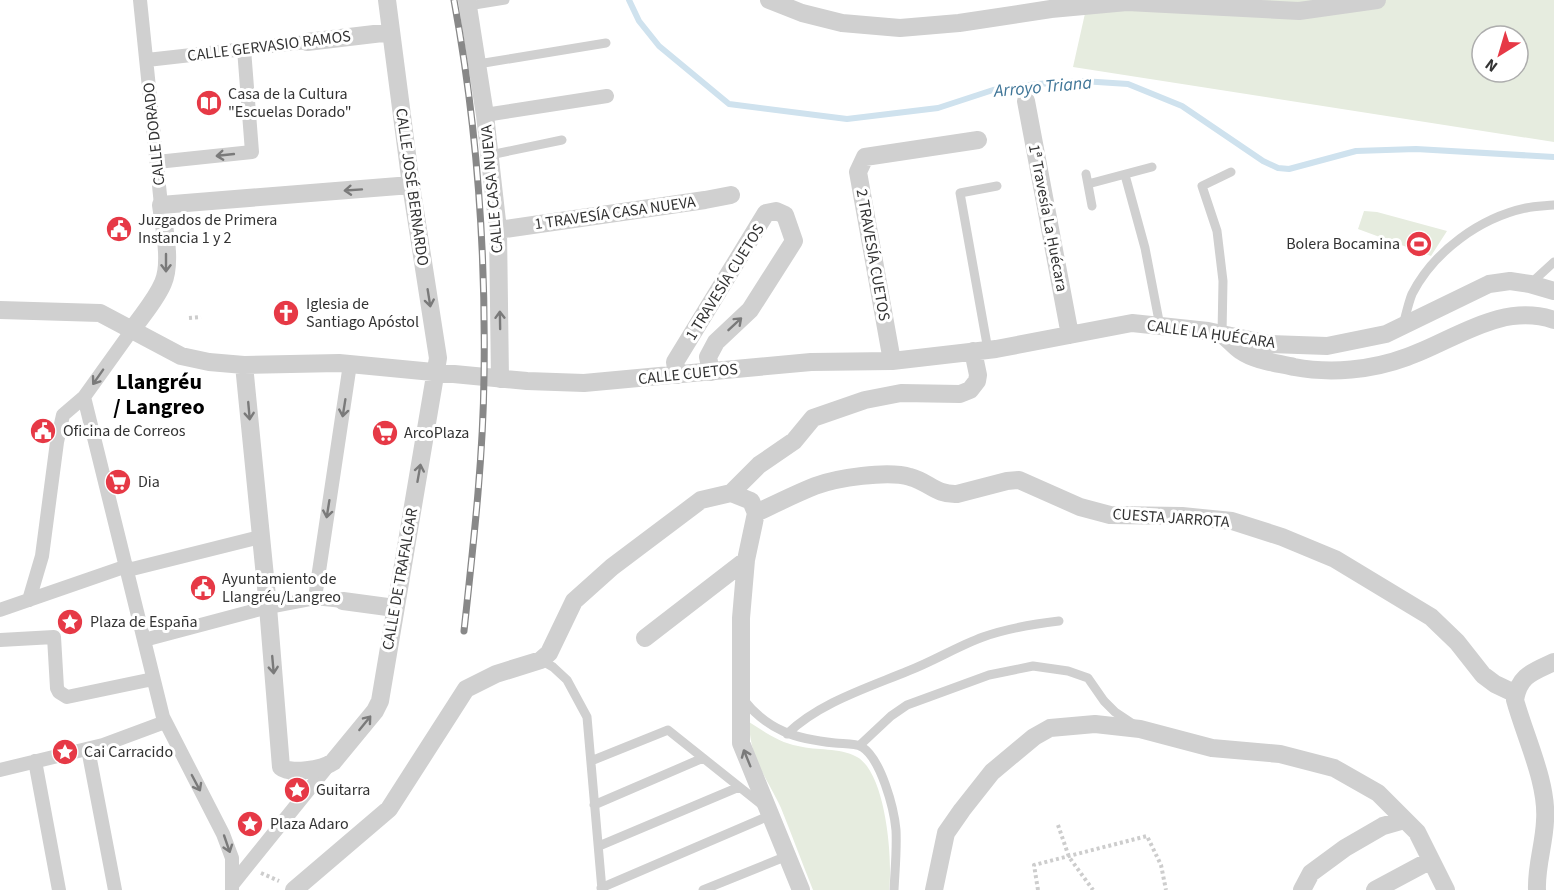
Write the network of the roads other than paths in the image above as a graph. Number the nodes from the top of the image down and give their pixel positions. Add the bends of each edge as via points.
1 (141, 0) edge
2 (387, 0) edge
3 (505, 0) edge
4 (769, 0) edge
5 (1377, 0) edge
6 (467, 3) edge
7 (391, 32) junction
8 (307, 42) joint
9 (606, 43) dead end
10 (244, 49) junction
11 (147, 60) junction
12 (478, 64) junction
13 (607, 96) dead end
14 (1026, 101) dead end
15 (485, 116) junction
16 (562, 140) dead end
17 (978, 140) dead end
18 (490, 155) junction
19 (157, 162) junction
20 (1152, 167) dead end
21 (1231, 172) dead end
22 (1086, 174) dead end
23 (1125, 175) junction
24 (1088, 184) junction
25 (411, 185) junction
26 (998, 186) dead end
27 (731, 195) dead end
28 (161, 205) junction
29 (1554, 205) edge
30 (1092, 206) dead end
31 (498, 230) junction
32 (1554, 262) edge
33 (1530, 284) junction
34 (1554, 291) edge
35 (0, 310) edge
36 (1554, 320) edge
37 (1160, 326) junction
38 (1403, 326) junction
39 (132, 330) junction
40 (1222, 334) junction
41 (1070, 335) junction
42 (980, 351) junction
43 (892, 361) junction
44 (351, 364) junction
45 (244, 365) junction
46 (711, 372) junction
47 (437, 373) junction
48 (677, 375) junction
49 (492, 378) junction
50 (84, 397) junction
51 (731, 494) junction
52 (756, 513) junction
53 (260, 537) junction
54 (746, 560) junction
55 (127, 565) junction
56 (315, 598) junction
57 (29, 600) junction
58 (343, 601) joint
59 (268, 607) junction
60 (395, 608) junction
61 (0, 610) edge
62 (1059, 621) dead end
63 (645, 638) dead end
64 (0, 640) edge
65 (144, 640) junction
66 (541, 660) junction
67 (1554, 662) edge
68 (154, 681) junction
69 (1516, 694) junction
70 (742, 697) junction
71 (164, 720) junction
72 (1140, 729) junction
73 (787, 734) junction
74 (860, 745) junction
75 (88, 749) junction
76 (703, 758) junction
77 (35, 761) junction
78 (591, 761) junction
79 (327, 767) junction
80 (0, 770) edge
81 (739, 787) junction
82 (594, 804) junction
83 (770, 812) junction
84 (1404, 820) junction
85 (598, 846) junction
86 (787, 856) junction
87 (1431, 860) junction
88 (232, 887) edge
89 (602, 889) edge
90 (59, 890) edge
91 (115, 890) edge
92 (295, 890) edge
93 (703, 890) edge
94 (801, 890) edge
95 (894, 890) edge
96 (934, 890) edge
97 (1302, 890) edge
98 (1375, 890) edge
99 (1446, 890) edge
100 (1537, 890) edge

1 - 11 street, CALLE DORADO
2 - 7 street, CALLE JOSÉ BERNARDO
3 - 6 lane
4 - 5 street via 842,23 900,28 1126,2 1299,11
6 - 12 street, CALLE CASA NUEVA
7 - 8 street, CALLE GERVASIO RAMOS
7 - 25 street, CALLE JOSÉ BERNARDO
8 - 10 street, CALLE GERVASIO RAMOS
9 - 12 lane
10 - 11 street, CALLE GERVASIO RAMOS
10 -> 19 street via 252,152
11 - 19 street, CALLE DORADO
12 - 15 street, CALLE CASA NUEVA
13 - 15 street
14 - 41 street, 1ª Travesía La Ḥuécara
15 - 18 street, CALLE CASA NUEVA
16 - 18 lane
17 - 43 street, 2 TRAVESÍA CUETOS via 865,157 858,172
18 - 31 street, CALLE CASA NUEVA
19 - 28 street, CALLE DORADO
20 - 23 lane
21 - 40 lane via 1202,186 1217,231 1223,281
22 - 24 lane
23 - 24 lane
23 - 37 lane
24 - 30 lane
25 -> 28 street
25 -> 47 street, CALLE JOSÉ BERNARDO via 438,358
26 - 42 lane via 960,193
27 - 31 street, 1 TRAVESÍA CASA NUEVA
28 -> 39 street, CALLE DORADO via 166,277
29 - 38 lane via 1527,207 1500,217 1475,228 1449,248 1412,295
49 -> 31 street, CALLE CASA NUEVA
32 - 33 lane
33 - 34 street, CALLE LA ḤUÉCARA
33 - 38 street, CALLE LA ḤUÉCARA via 1489,284
35 - 39 street, CALLE CUETOS via 100,314
36 - 40 street via 1519,314 1495,319 1407,357 1358,369 1314,370 1272,362 1242,352
37 - 40 street, CALLE LA ḤUÉCARA
37 - 41 street, CALLE LA ḤUÉCARA via 1132,323
38 - 40 street, CALLE LA ḤUÉCARA via 1386,334 1327,346 1268,344
39 - 45 street, CALLE CUETOS via 181,356
39 -> 50 street
41 - 42 street, CALLE LA ḤUÉCARA
42 - 43 street, CALLE LA ḤUÉCARA
42 - 51 street via 978,381 970,390 960,394 901,393 813,418 794,441 759,465
43 - 46 street, CALLE CUETOS via 811,362
44 - 45 street, CALLE CUETOS
44 - 47 street, CALLE CUETOS
44 -> 56 street
45 -> 53 street
46 - 48 street, CALLE CUETOS
46 -> 48 street, 1 TRAVESÍA CUETOS via 708,357 716,342 750,310 794,241 785,215 776,211 766,213 675,362
47 - 49 street, CALLE CUETOS
60 -> 47 street, CALLE DE TRAFALGAR
48 - 49 street, CALLE CUETOS via 598,383
50 - 55 street
50 - 57 street via 63,415 42,556
51 - 52 street via 751,501
51 - 66 street via 701,500 612,567 574,601 549,653
52 - 54 street
52 - 69 street, CUESTA JARROTA via 816,486 885,474 911,477 949,494 1018,480 1080,507 1110,515 1232,521 1335,559 1391,592 1431,617 1483,675
53 - 55 street
53 - 59 street
54 - 63 street
54 - 70 street via 741,618
55 - 57 street
55 - 65 street
56 - 58 street
56 - 59 street
57 - 61 street
58 - 60 street
59 - 65 street
59 -> 79 street via 281,767 289,772
79 -> 60 street, CALLE DE TRAFALGAR via 380,701
62 - 73 lane via 982,637 875,683 798,724
64 - 68 street via 54,637 57,688 67,697
65 - 68 street
66 - 78 lane via 567,680 587,717
66 - 92 street via 496,674 466,689 389,809
67 - 69 street via 1528,675 1516,688
68 - 71 street
69 - 100 street via 1522,727 1543,787 1546,820
70 - 73 lane via 758,715
83 -> 70 street via 741,743
71 - 75 street
71 -> 88 street via 223,834 231,858
72 - 74 lane via 1115,712 1088,678 1033,666 989,675 907,705
72 - 84 street via 1212,748 1280,754 1334,768 1378,793
72 - 96 street via 1095,724 1050,728 1034,737 992,772 946,833
73 - 74 lane via 810,741
74 - 95 lane via 873,756 887,789 896,829
75 - 77 street
75 - 91 street
76 - 78 lane via 668,730
76 - 81 lane
76 - 82 lane
77 - 80 street
77 - 90 street
78 - 82 lane
79 - 88 street
81 - 83 lane
81 - 85 lane
82 - 85 lane
83 - 86 street
83 - 89 lane
84 - 87 street via 1417,832
84 - 97 street via 1383,826 1345,848 1311,873
85 - 89 lane
86 - 93 lane
86 - 94 street
87 - 98 street
87 - 99 street

